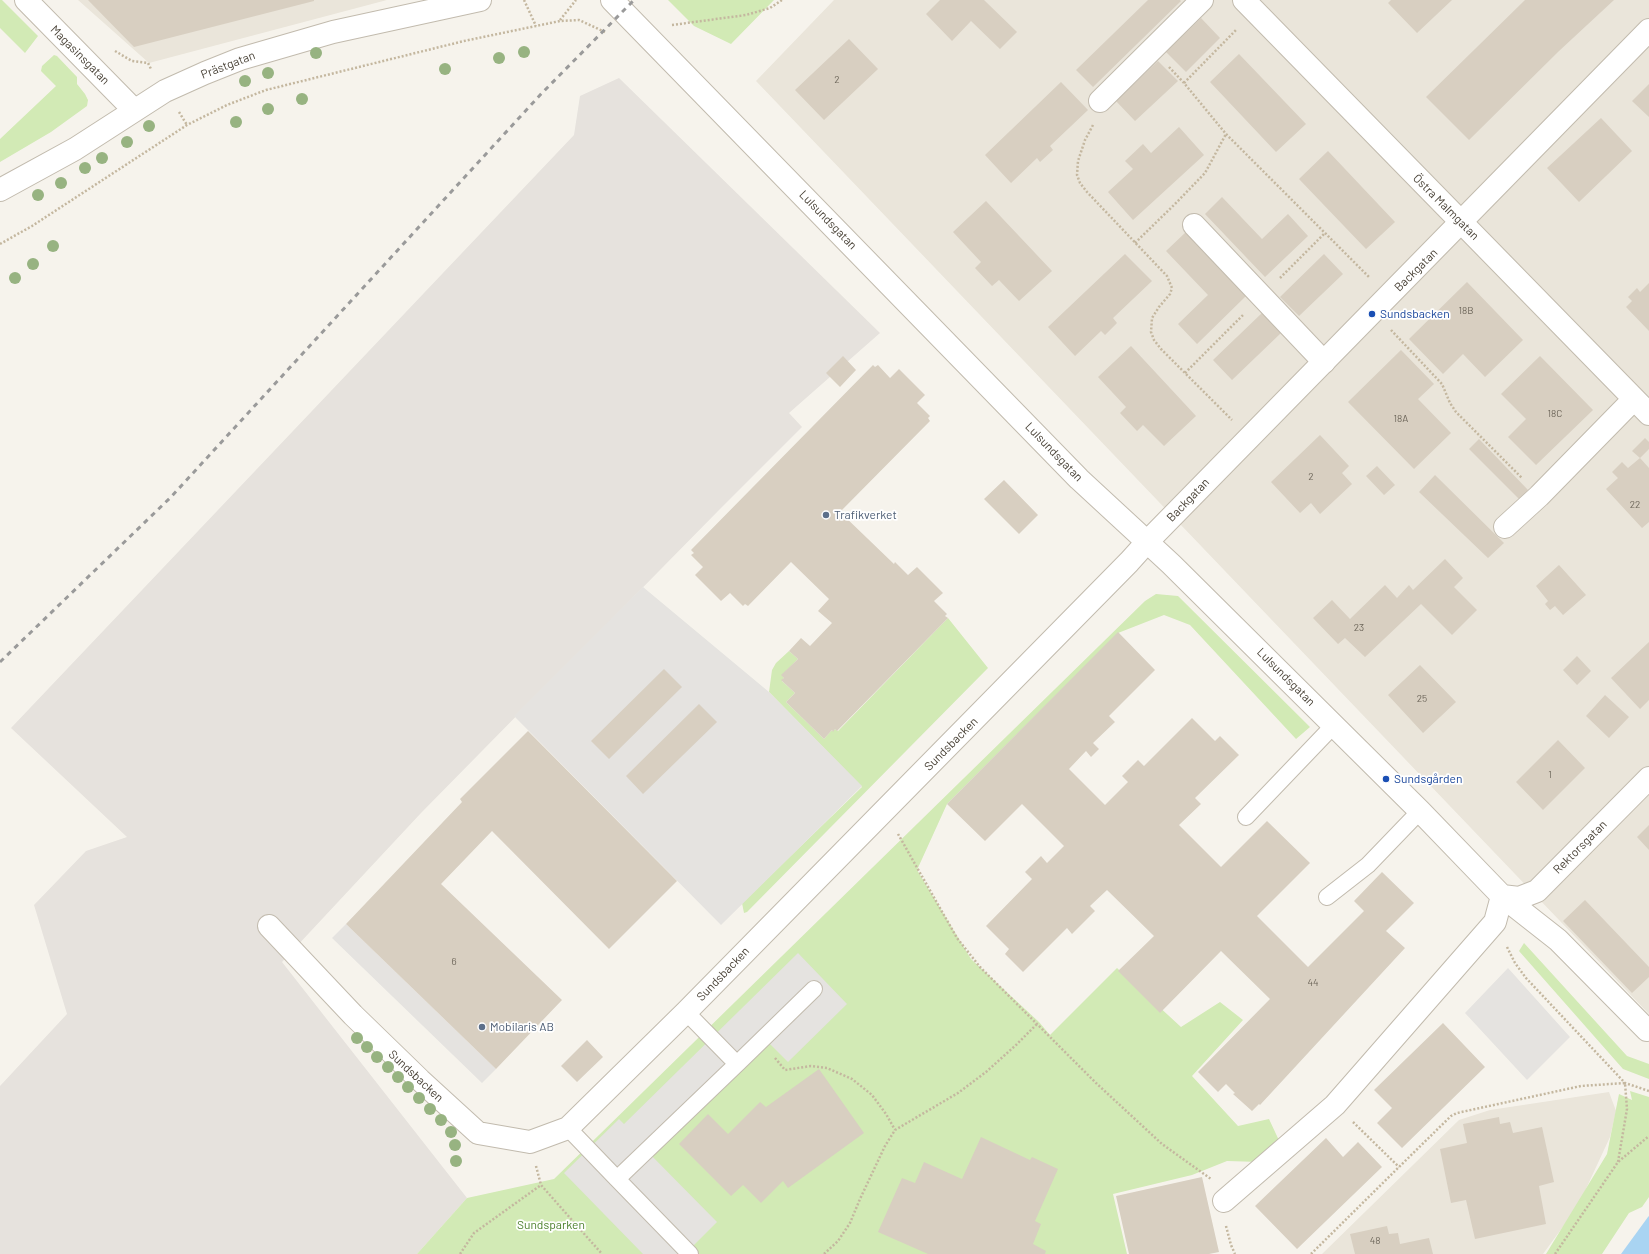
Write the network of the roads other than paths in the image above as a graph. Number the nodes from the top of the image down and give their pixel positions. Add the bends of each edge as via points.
1 (26, 0) edge
2 (480, 0) edge
3 (612, 0) edge
4 (1202, 0) edge
5 (1244, 0) edge
6 (1649, 30) edge
7 (1100, 101) road end
8 (134, 110) junction
9 (0, 190) edge
10 (1462, 222) junction
11 (1194, 225) dead end
12 (1324, 362) junction
13 (1642, 407) edge
14 (1505, 527) dead end
15 (1147, 542) junction
16 (1334, 725) junction
17 (1649, 778) edge
18 (1420, 811) junction
19 (1246, 817) dead end
20 (1502, 896) junction
21 (1327, 897) dead end
22 (269, 926) dead end
23 (814, 989) dead end
24 (686, 1012) junction
25 (1647, 1030) dead end
26 (737, 1064) junction
27 (568, 1128) junction
28 (617, 1179) junction
29 (1224, 1201) road end
30 (690, 1254) edge

1 - 8 street, Magasinsgatan
2 - 8 street, Prästgatan via 280,46 240,59 165,91
3 - 15 street, Lulsundsgatan via 1079,479
4 - 7 street
5 - 10 street, Östra Malmgatan
6 - 10 street, Backgatan
8 - 9 street, Prästgatan via 75,149
10 - 12 street, Backgatan
10 - 13 street, Östra Malmgatan
11 - 12 street
12 - 15 street, Backgatan
13 - 14 street
15 - 16 street, Lulsundsgatan
15 - 24 street, Sundsbacken
16 - 18 street, Lulsundsgatan
16 - 19 lane
17 - 20 street, Rektorsgatan via 1537,891 1519,898
18 - 20 street, Lulsundsgatan
18 - 21 lane via 1368,865
20 - 25 street, Lulsundsgatan via 1558,940
20 - 29 street via 1495,922 1335,1105
22 - 27 street, Sundsbacken via 353,1015 478,1133 530,1142
23 - 26 lane
24 - 26 lane
24 - 27 street, Sundsbacken
26 - 28 lane
27 - 28 lane
28 - 30 lane

